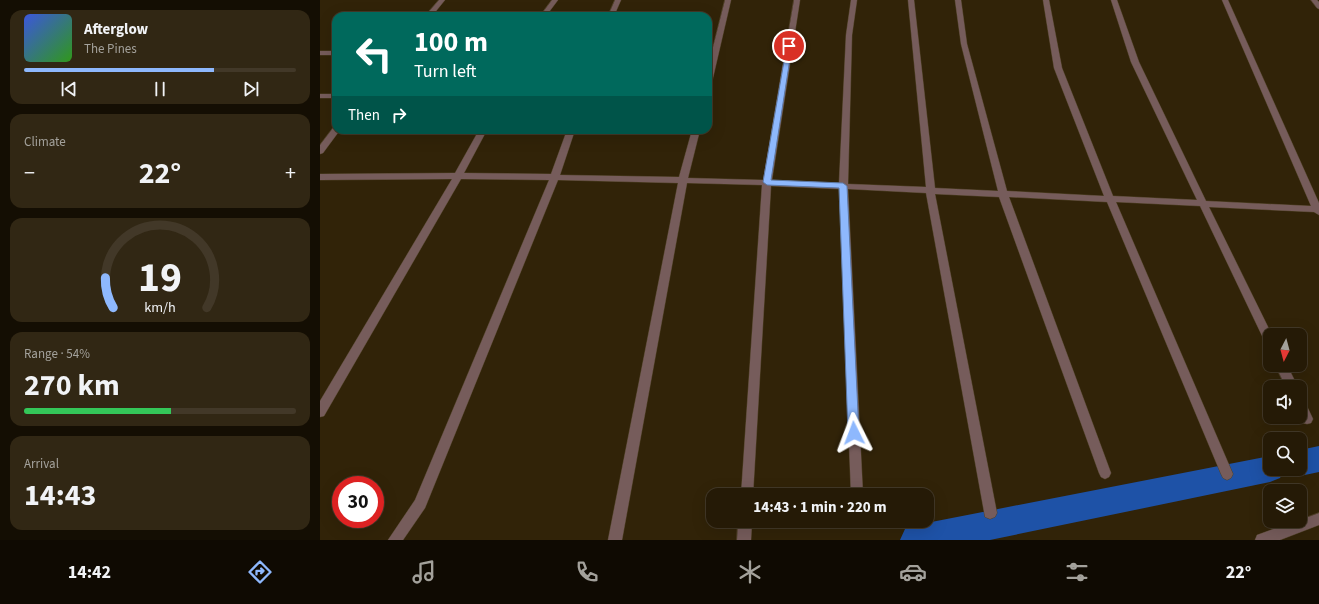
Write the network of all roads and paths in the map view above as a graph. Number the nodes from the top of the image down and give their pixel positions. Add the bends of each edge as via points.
1 (442, 0) edge
2 (555, 0) edge
3 (618, 0) edge
4 (728, 0) edge
5 (797, 0) edge
6 (854, 0) edge
7 (911, 0) edge
8 (958, 0) edge
9 (1046, 0) edge
10 (1114, 0) edge
11 (1225, 0) edge
12 (1314, 0) edge
13 (1319, 7) edge
14 (432, 12) edge
15 (546, 12) edge
16 (613, 12) edge
17 (320, 53) edge
18 (332, 53) edge
19 (712, 66) edge
20 (320, 96) edge
21 (332, 96) edge
22 (333, 134) edge
23 (481, 134) edge
24 (570, 134) edge
25 (695, 134) edge
26 (320, 151) edge
27 (458, 176) junction
28 (320, 177) edge
29 (555, 177) junction
30 (683, 180) junction
31 (767, 182) junction
32 (843, 186) junction
33 (930, 190) junction
34 (1003, 194) junction
35 (1110, 199) junction
36 (1204, 204) junction
37 (1318, 210) edge
38 (1263, 328) edge
39 (320, 412) edge
40 (1106, 473) dead end
41 (1227, 474) dead end
42 (747, 488) edge
43 (857, 488) edge
44 (990, 513) dead end
45 (1319, 519) edge
46 (745, 528) edge
47 (395, 540) edge
48 (615, 540) edge
49 (744, 540) edge
50 (1262, 540) edge

1 - 14 street
2 - 15 street
3 - 16 street
4 - 19 street
5 - 31 street
6 - 32 street via 849,35
7 - 33 street
8 - 34 street via 964,44
9 - 35 street via 1058,68
10 - 36 street via 1135,62
11 - 37 street
12 - 13 street
17 - 18 street
20 - 21 street
22 - 26 street
23 - 27 street
24 - 29 street
25 - 30 street
27 - 28 street
27 - 29 street
27 - 39 street
29 - 30 street
29 - 47 street via 420,504
30 - 31 street
30 - 48 street
31 - 32 street
31 - 42 street
32 - 33 street
32 - 43 street
33 - 34 street
33 - 44 street
34 - 35 street
34 - 40 street
35 - 36 street
35 - 41 street
36 - 37 street
36 - 38 street
45 - 50 street
46 - 49 street

